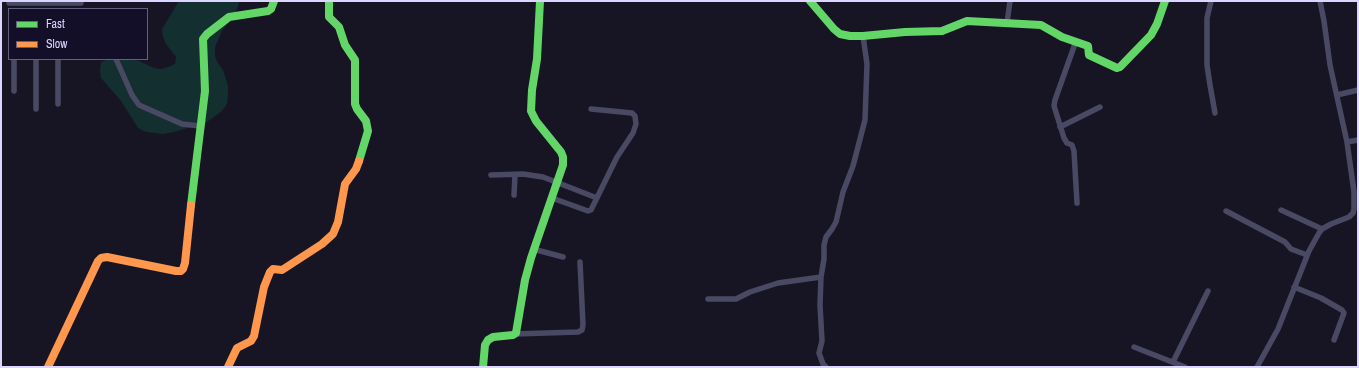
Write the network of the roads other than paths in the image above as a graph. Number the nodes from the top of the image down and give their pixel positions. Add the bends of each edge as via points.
1 (274, 1) edge
2 (328, 1) edge
3 (540, 1) edge
4 (810, 1) edge
5 (1010, 1) edge
6 (1165, 1) edge
7 (1211, 1) edge
8 (1320, 1) edge
9 (9, 3) dead end
10 (81, 4) edge
11 (1007, 23) junction
12 (863, 36) junction
13 (1076, 41) junction
14 (14, 60) edge
15 (36, 60) edge
16 (58, 60) edge
17 (116, 60) edge
18 (1358, 90) edge
19 (14, 91) dead end
20 (1338, 95) junction
21 (58, 104) dead end
22 (1100, 107) dead end
23 (591, 109) dead end
24 (36, 110) dead end
25 (1216, 113) dead end
26 (200, 126) junction
27 (1060, 126) junction
28 (1358, 140) edge
29 (1348, 142) junction
30 (515, 175) junction
31 (491, 176) dead end
32 (558, 183) junction
33 (514, 195) dead end
34 (552, 198) junction
35 (597, 198) junction
36 (1077, 203) dead end
37 (1281, 210) dead end
38 (1226, 211) dead end
39 (1322, 229) junction
40 (533, 249) junction
41 (1307, 255) junction
42 (563, 257) dead end
43 (580, 262) dead end
44 (821, 277) junction
45 (1294, 287) junction
46 (1208, 291) dead end
47 (708, 299) dead end
48 (515, 334) junction
49 (1334, 340) dead end
50 (1134, 347) dead end
51 (1173, 362) junction
52 (48, 367) edge
53 (228, 367) edge
54 (482, 367) edge
55 (826, 367) edge
56 (1185, 367) edge
57 (1257, 367) edge

1 - 26 street via 267,12 229,17 203,38 206,84
2 - 53 street via 329,17 339,27 345,45 355,60 355,104 366,121 367,137 356,170 345,184 340,215 333,234 282,270 273,269 270,272 264,287 254,336 251,341 237,348
3 - 32 street via 537,64 531,106 536,121 562,154 563,165
4 - 12 street via 837,32
5 - 11 street
6 - 13 street via 1158,24 1151,35 1120,68 1091,56 1088,53 1088,46
7 - 25 street via 1207,18 1208,65
8 - 20 street via 1330,65
9 - 10 street
11 - 12 street via 967,21 942,31
11 - 13 street via 1041,25 1062,37
12 - 44 street via 867,64 865,120 836,222 826,237
13 - 27 street via 1055,100 1055,111
14 - 19 street
15 - 24 street
16 - 21 street
17 - 26 street via 139,105 182,124
18 - 20 street
20 - 29 street
22 - 27 street
23 - 35 street via 632,113 636,124
26 - 52 street via 184,269 176,271 107,257 101,258
27 - 36 street via 1066,141 1072,145 1074,151
28 - 29 street
29 - 39 street via 1354,192 1353,214
30 - 31 street
30 - 32 street via 543,177
30 - 33 street
32 - 34 street
32 - 35 street
34 - 35 street via 588,211
34 - 40 street
37 - 39 street
38 - 41 street via 1285,242 1291,249
39 - 41 street
40 - 42 street
40 - 48 street
41 - 45 street
43 - 48 street via 582,330
44 - 47 street via 778,283 754,290 736,299
44 - 55 street via 822,341 819,353
45 - 49 street via 1343,311
45 - 57 street via 1278,329
46 - 51 street
48 - 54 street via 488,340
50 - 51 street
51 - 56 street

